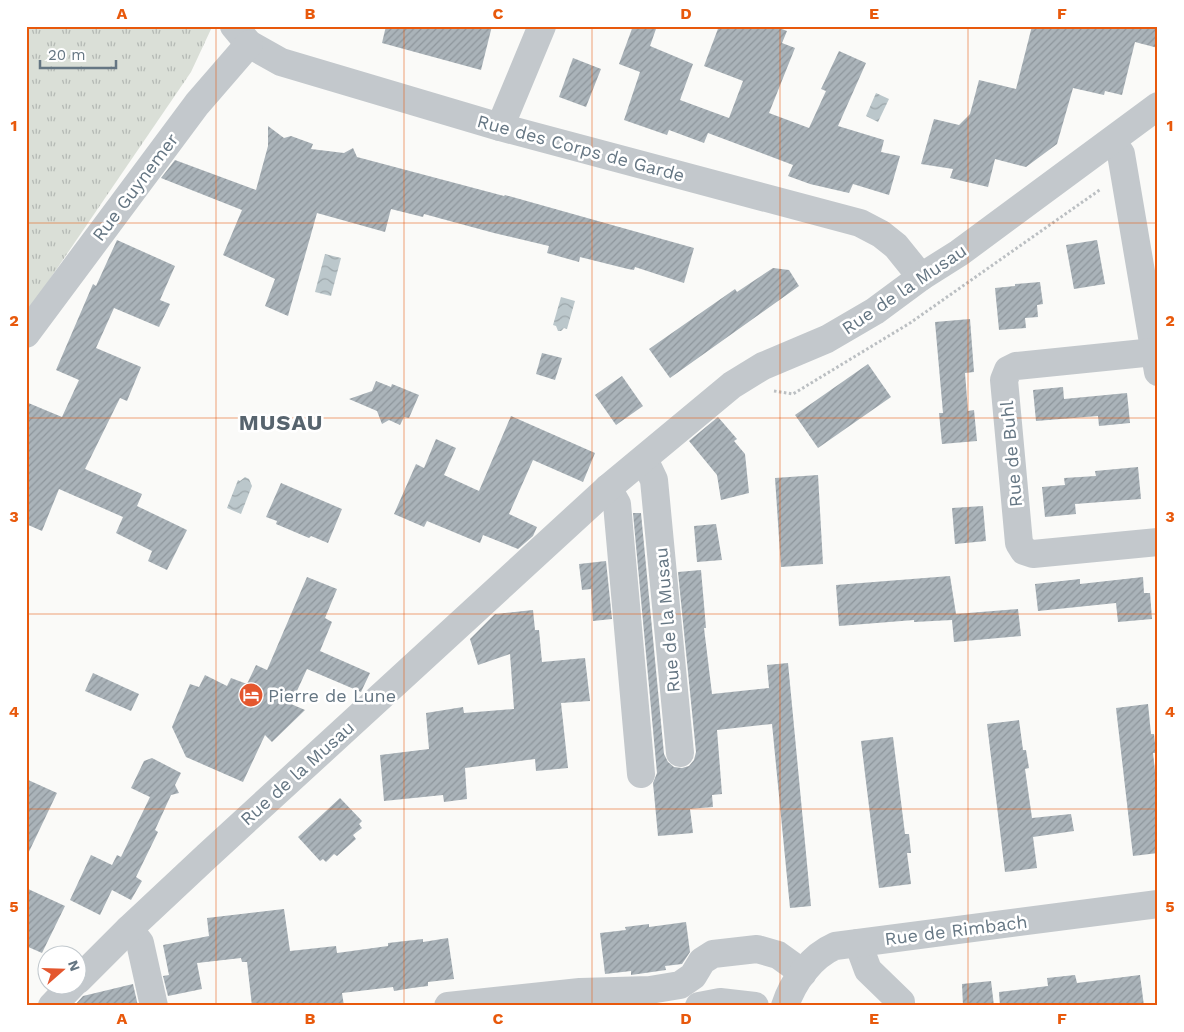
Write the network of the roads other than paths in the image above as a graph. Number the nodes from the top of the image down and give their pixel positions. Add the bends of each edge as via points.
1 (542, 26) edge
2 (242, 35) edge
3 (1158, 106) edge
4 (500, 127) junction
5 (1112, 141) junction
6 (921, 276) junction
7 (26, 334) edge
8 (1156, 362) edge
9 (644, 459) junction
10 (608, 488) junction
11 (1158, 542) edge
12 (680, 753) dead end
13 (642, 774) dead end
14 (1158, 904) edge
15 (129, 929) junction
16 (858, 943) junction
17 (88, 970) edge
18 (803, 973) junction
19 (63, 994) edge
20 (453, 1005) edge
21 (52, 1006) edge
22 (154, 1006) edge
23 (448, 1006) edge
24 (699, 1006) edge
25 (755, 1006) edge
26 (785, 1006) edge
27 (901, 1006) edge

1 - 4 street
2 - 4 street, Rue des Corps de Garde via 281,62
2 - 7 street, Rue Guynemer via 197,104
3 - 5 street, Rue de la Musau
4 - 6 street, Rue des Corps de Garde via 860,223 896,246
5 - 6 street, Rue de la Musau via 959,253
5 - 8 street via 1121,154
6 - 9 street, Rue de la Musau via 875,311 827,339 763,366 732,385
8 - 11 street, Rue de Buhl via 1016,366 1008,370 1004,380 1019,543 1024,551 1033,554
9 - 10 street, Rue de la Musau
9 - 12 street, Rue de la Musau via 654,480
10 - 13 street via 616,504
10 - 15 street, Rue de la Musau
14 - 16 street, Rue de Rimbach
15 - 17 street, Rue de la Musau
15 - 22 street via 140,943
16 - 18 street, Rue de Rimbach via 823,951
16 - 27 street via 868,970 901,1002
18 - 20 street via 778,955 757,949 713,954 680,985
18 - 26 street, Rue de Rimbach via 790,990
19 - 21 street
20 - 23 street
24 - 25 street via 720,1002

